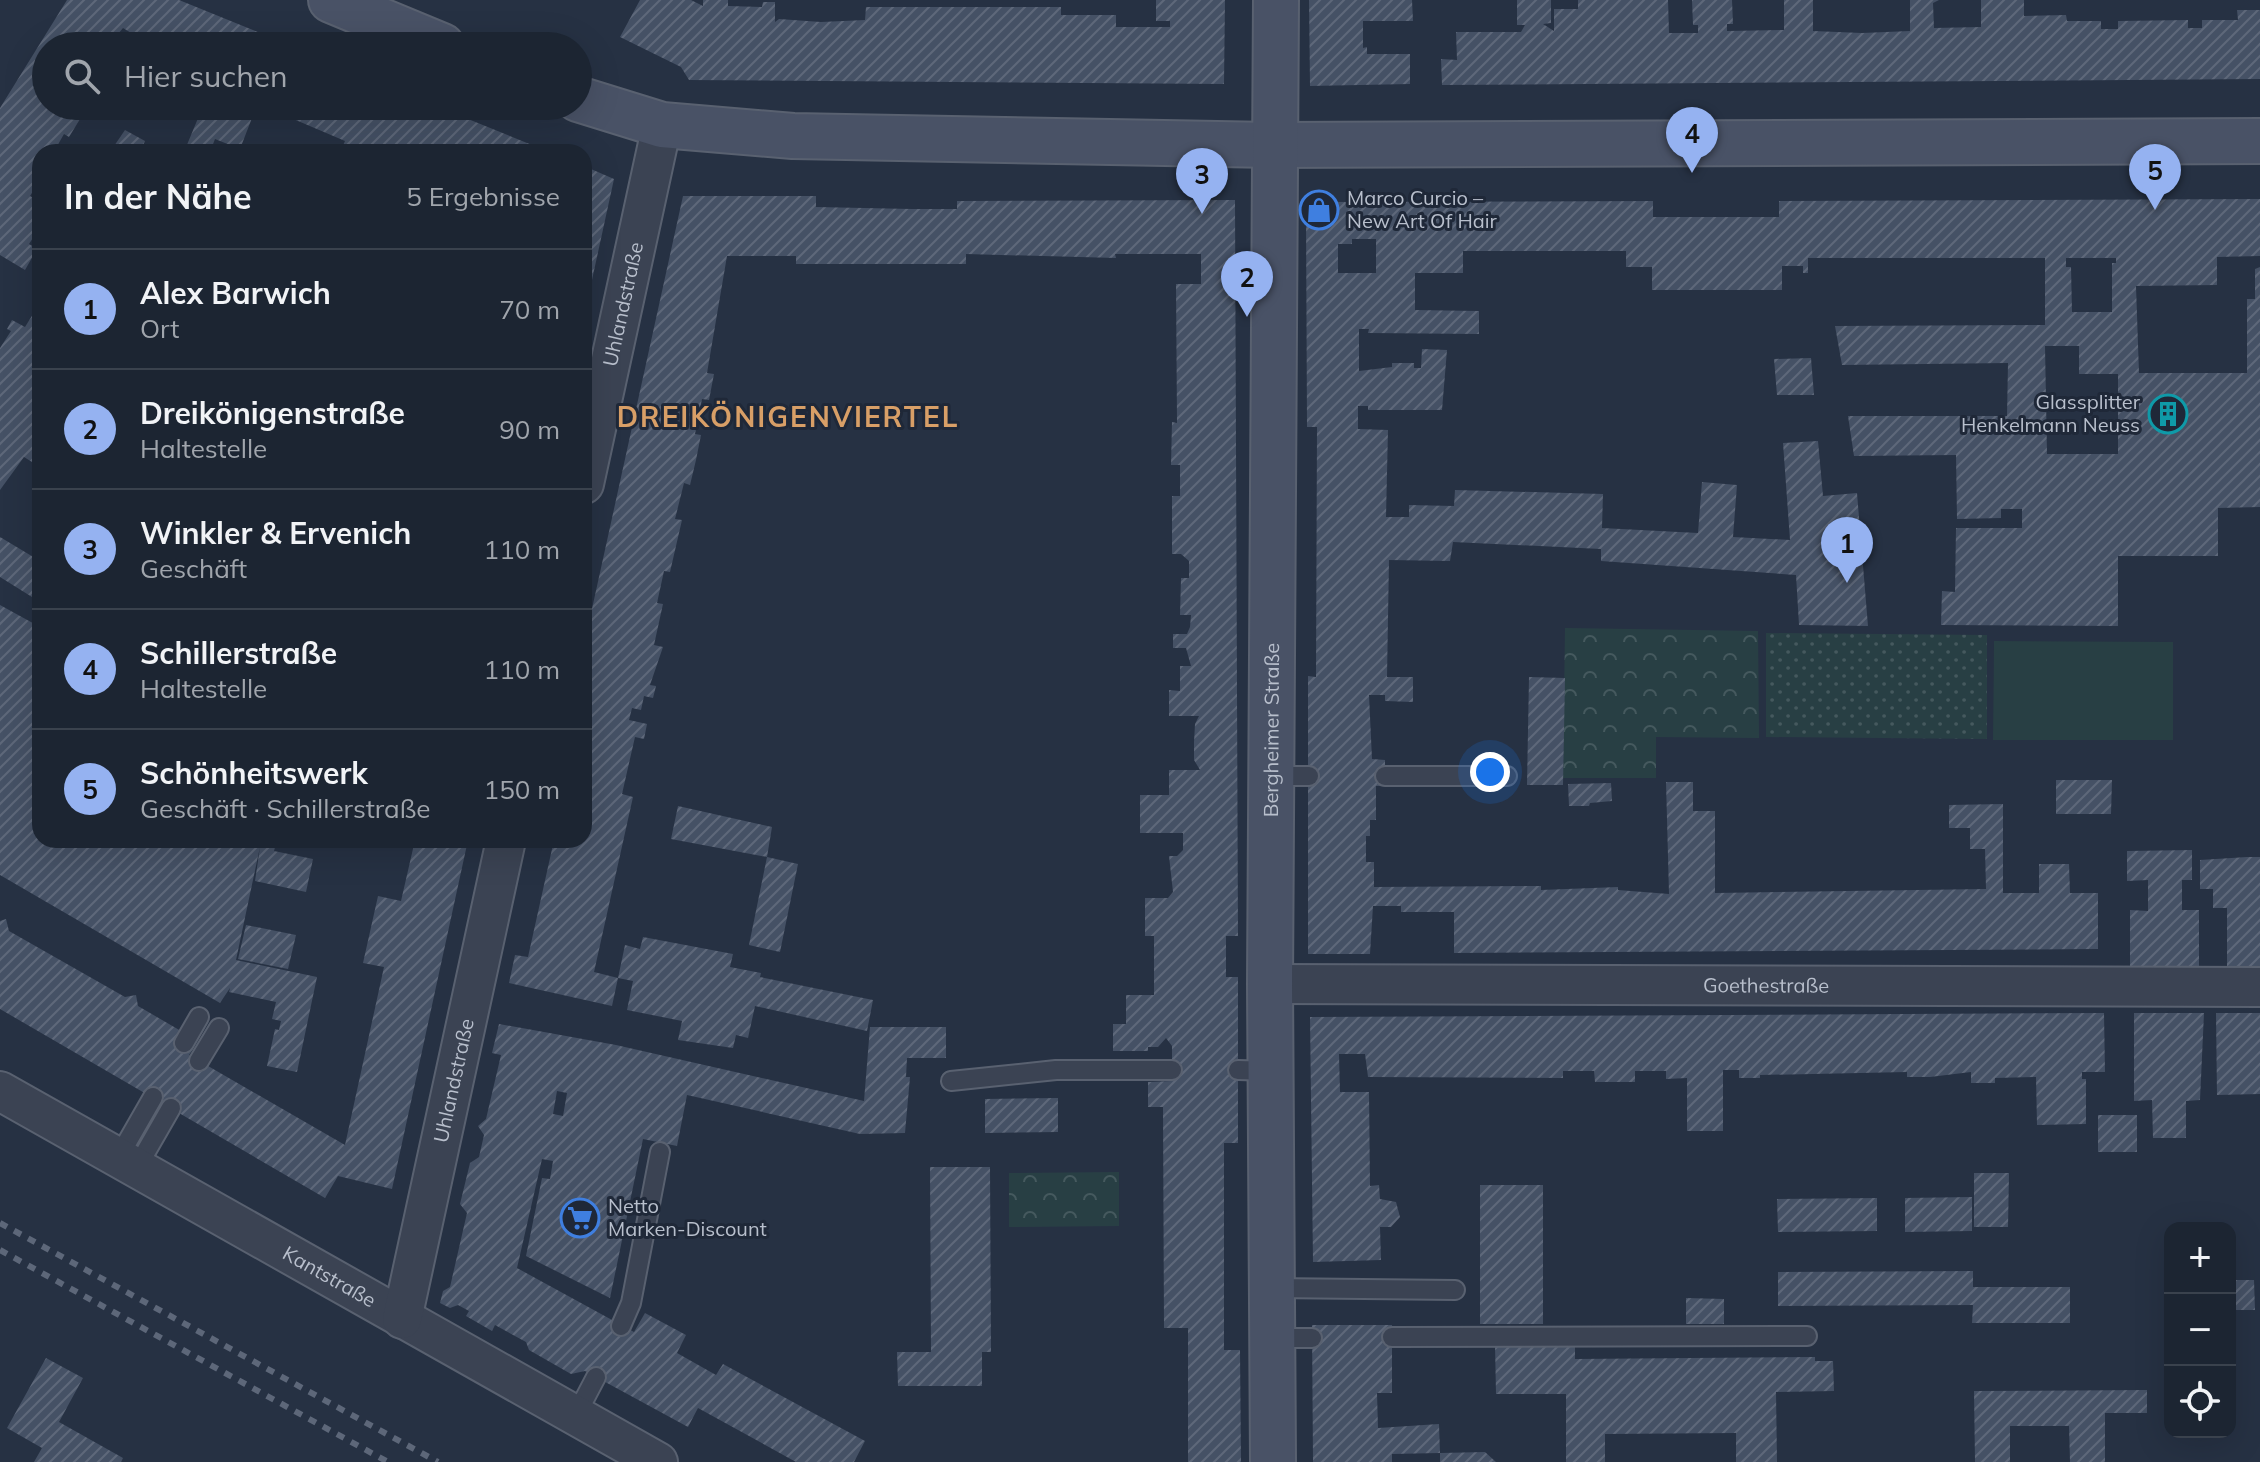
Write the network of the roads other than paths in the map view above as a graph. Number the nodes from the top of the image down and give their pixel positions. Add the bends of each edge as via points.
1 (331, 0) edge
2 (1276, 0) edge
3 (408, 32) edge
4 (592, 103) edge
5 (662, 125) junction
6 (2260, 141) edge
7 (1273, 145) junction
8 (592, 447) edge
9 (1385, 776) dead end
10 (1507, 776) dead end
11 (504, 848) edge
12 (1270, 984) junction
13 (2260, 987) edge
14 (199, 1017) dead end
15 (219, 1028) dead end
16 (184, 1043) dead end
17 (199, 1061) dead end
18 (1172, 1070) dead end
19 (951, 1081) dead end
20 (0, 1091) edge
21 (153, 1097) dead end
22 (171, 1108) dead end
23 (660, 1152) dead end
24 (127, 1163) junction
25 (1272, 1288) junction
26 (1455, 1290) dead end
27 (402, 1319) junction
28 (621, 1326) dead end
29 (1807, 1336) dead end
30 (1392, 1337) dead end
31 (596, 1377) dead end
32 (575, 1417) junction
33 (658, 1462) edge
34 (1273, 1462) edge

1 - 3 street
2 - 7 street, Bergheimer Straße
4 - 5 street
5 - 7 street via 793,136
5 - 8 street, Uhlandstraße
6 - 7 street
7 - 12 street, Bergheimer Straße via 1290,776
9 - 10 lane
11 - 27 street, Uhlandstraße
12 - 13 street, Goethestraße
12 - 25 street, Bergheimer Straße via 1254,1070
14 - 16 lane
15 - 17 lane
18 - 19 lane via 1056,1070
20 - 24 street, Kantstraße
21 - 24 lane
22 - 24 lane
23 - 28 lane via 631,1303
24 - 27 street, Kantstraße
25 - 26 lane
25 - 34 street, Bergheimer Straße via 1292,1338
27 - 32 street, Kantstraße
29 - 30 lane
31 - 32 lane
32 - 33 street, Kantstraße

